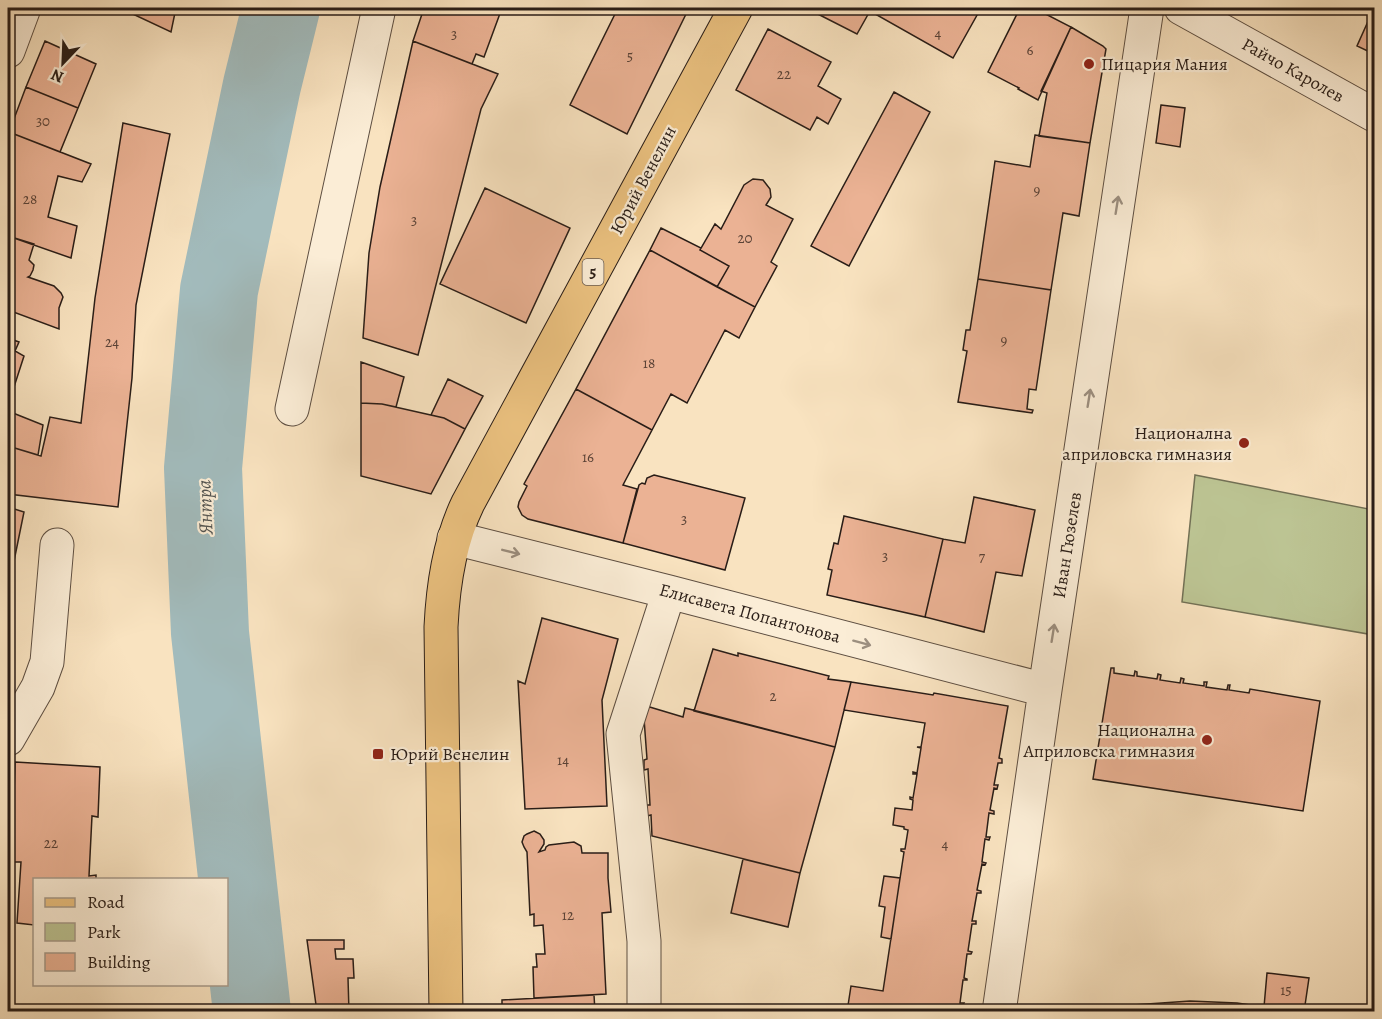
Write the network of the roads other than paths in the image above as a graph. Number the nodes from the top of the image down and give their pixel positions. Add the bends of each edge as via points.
1 (24, 8) edge
2 (379, 8) edge
3 (736, 8) edge
4 (1147, 8) edge
5 (1181, 8) edge
6 (8, 51) edge
7 (1374, 115) edge
8 (292, 409) dead end
9 (454, 538) junction
10 (57, 545) dead end
11 (669, 592) junction
12 (1045, 690) junction
13 (8, 739) edge
14 (446, 1011) edge
15 (644, 1011) edge
16 (999, 1011) edge

1 - 6 street
2 - 8 street
3 - 9 main road, Юрий Венелин / 5 via 468,503
12 -> 4 street, Иван Гюзелев
5 - 7 street, Райчо Каролев
9 -> 11 street, Елисавета Попантонова
9 - 14 main road, Юрий Венелин / 5 via 441,627
10 - 13 street via 47,662 38,687
11 -> 12 street, Елисавета Попантонова
11 - 15 street via 623,734 644,941
12 - 16 street, Иван Гюзелев

